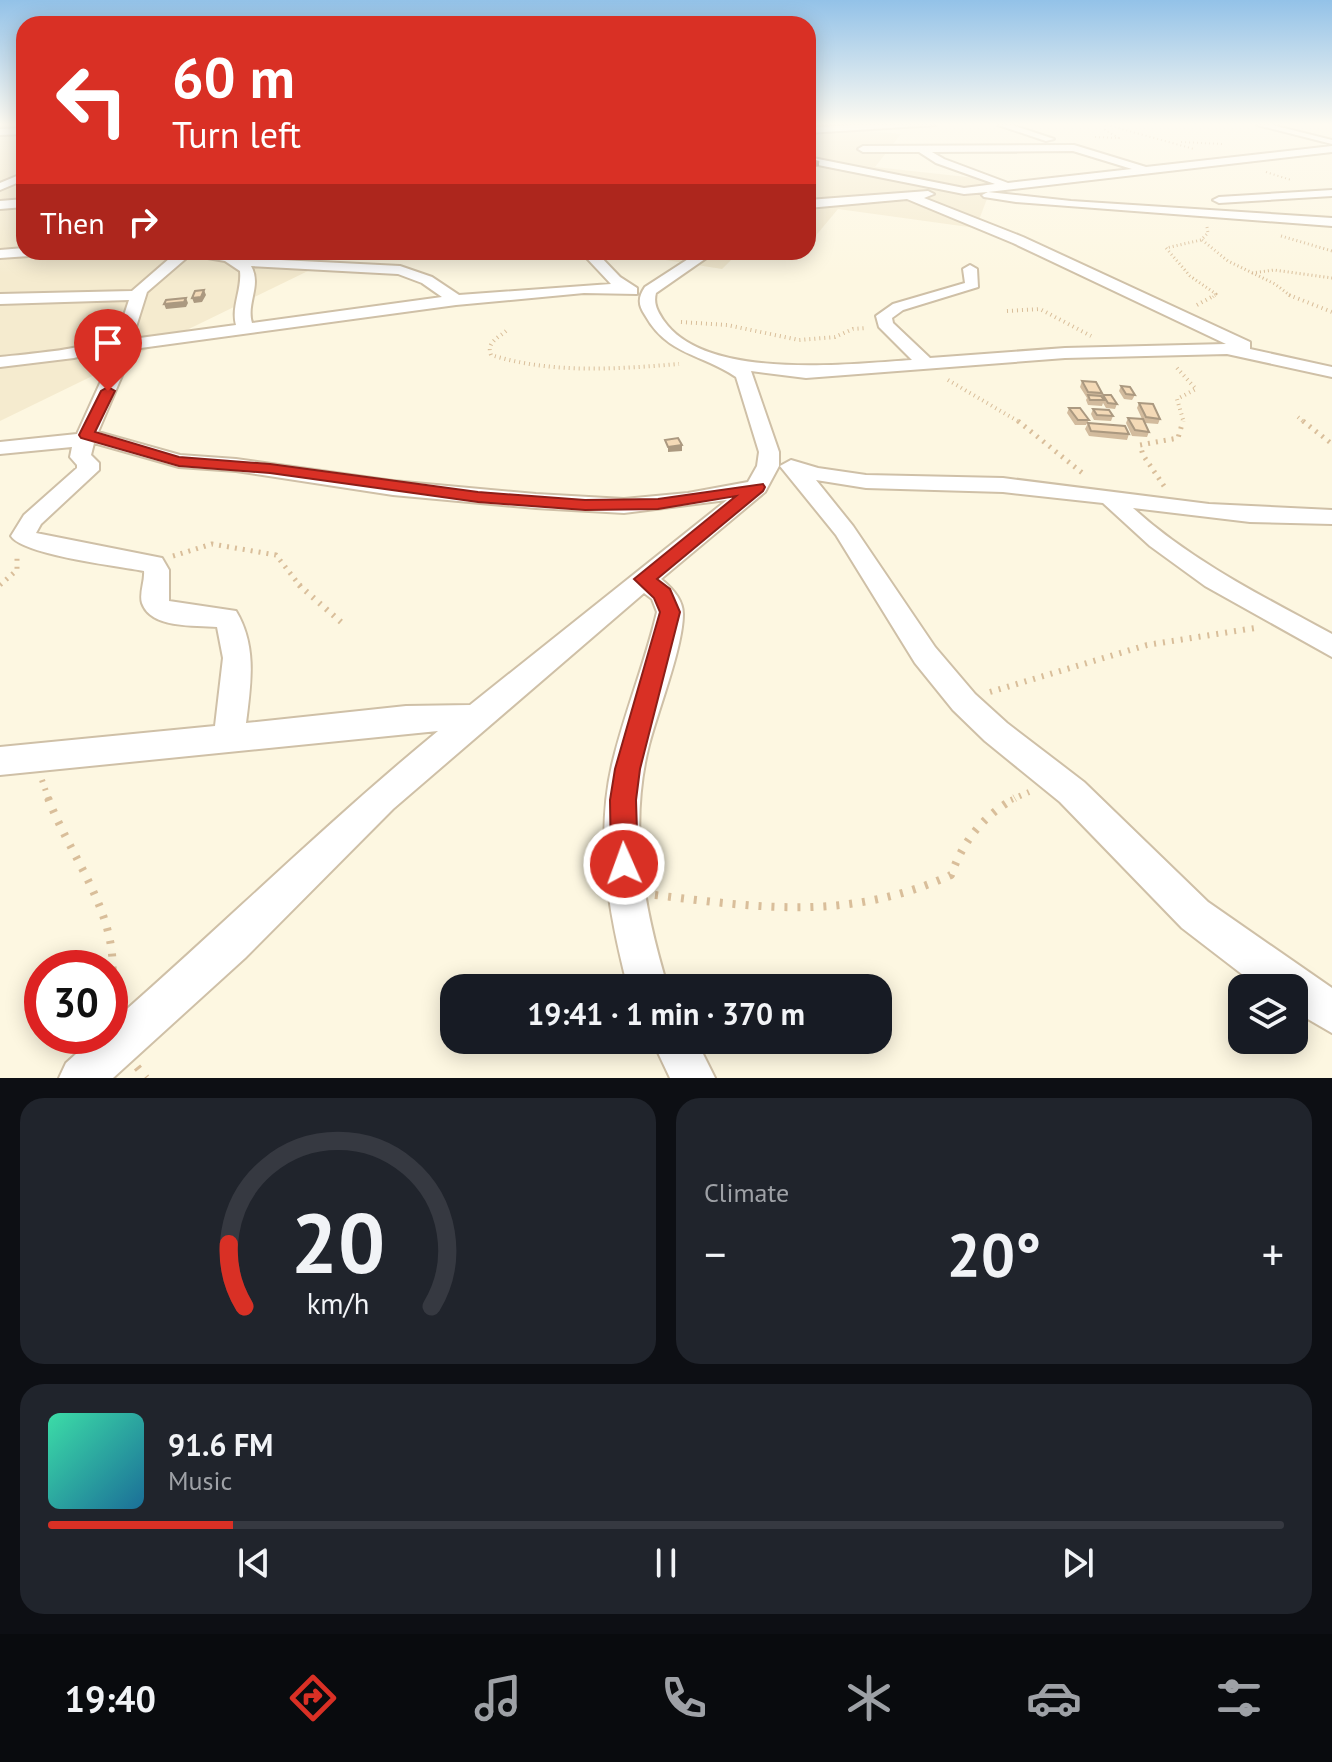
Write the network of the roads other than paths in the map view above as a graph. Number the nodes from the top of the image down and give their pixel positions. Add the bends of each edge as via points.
1 (883, 175) edge
2 (978, 175) edge
3 (1094, 175) edge
4 (1059, 179) junction
5 (1003, 185) junction
6 (1103, 187) dead end
7 (964, 191) junction
8 (1331, 193) edge
9 (1135, 194) dead end
10 (906, 195) junction
11 (816, 203) edge
12 (1328, 223) edge
13 (176, 260) edge
14 (231, 260) joint
15 (596, 260) edge
16 (696, 260) edge
17 (970, 269) dead end
18 (137, 295) junction
19 (0, 299) edge
20 (456, 300) junction
21 (644, 304) junction
22 (245, 328) junction
23 (116, 343) junction
24 (1267, 357) junction
25 (720, 361) junction
26 (0, 362) edge
27 (918, 365) junction
28 (1332, 375) edge
29 (85, 437) junction
30 (0, 448) edge
31 (781, 460) junction
32 (757, 487) junction
33 (1108, 496) junction
34 (1332, 517) edge
35 (10, 538) edge
36 (644, 579) junction
37 (1332, 647) edge
38 (475, 717) junction
39 (229, 736) junction
40 (0, 761) edge
41 (644, 974) edge
42 (1332, 1012) edge
43 (680, 1054) edge
44 (81, 1078) edge
45 (693, 1078) edge

1 - 7 street
2 - 5 street
3 - 4 street
4 - 5 street
4 - 6 street
5 - 7 street
7 - 10 street
7 - 12 street via 1030,202
8 - 9 street via 1216,201
10 - 11 street
10 - 24 street via 1029,245
13 - 18 street
14 - 20 street via 400,270
14 - 22 street via 247,269 249,288 241,314
15 - 21 street
16 - 21 street via 650,290
17 - 27 street via 970,286 889,311 882,320
18 - 19 street
18 - 23 street via 128,327
20 - 21 street via 584,289
20 - 22 street
21 - 25 street via 671,340
22 - 23 street
23 - 26 street
23 - 29 street via 120,359
24 - 27 street via 1227,349 1111,351
24 - 28 street
25 - 27 street via 806,373
25 - 31 street via 744,374
29 - 30 street
29 - 32 street via 179,461 536,501 624,506
29 - 35 street via 84,476
31 - 32 street via 768,466
31 - 33 street via 841,479 1003,485
31 - 42 street via 845,531 925,655 964,702 1058,780 1195,915
32 - 36 street
33 - 34 street via 1263,515
33 - 37 street via 1184,559
35 - 39 street via 153,564 158,574 153,601 157,609 226,618 234,628
36 - 38 street
36 - 41 street via 663,594 670,612 628,769 623,837 632,936
38 - 39 street
38 - 44 street
39 - 40 street
43 - 45 street

